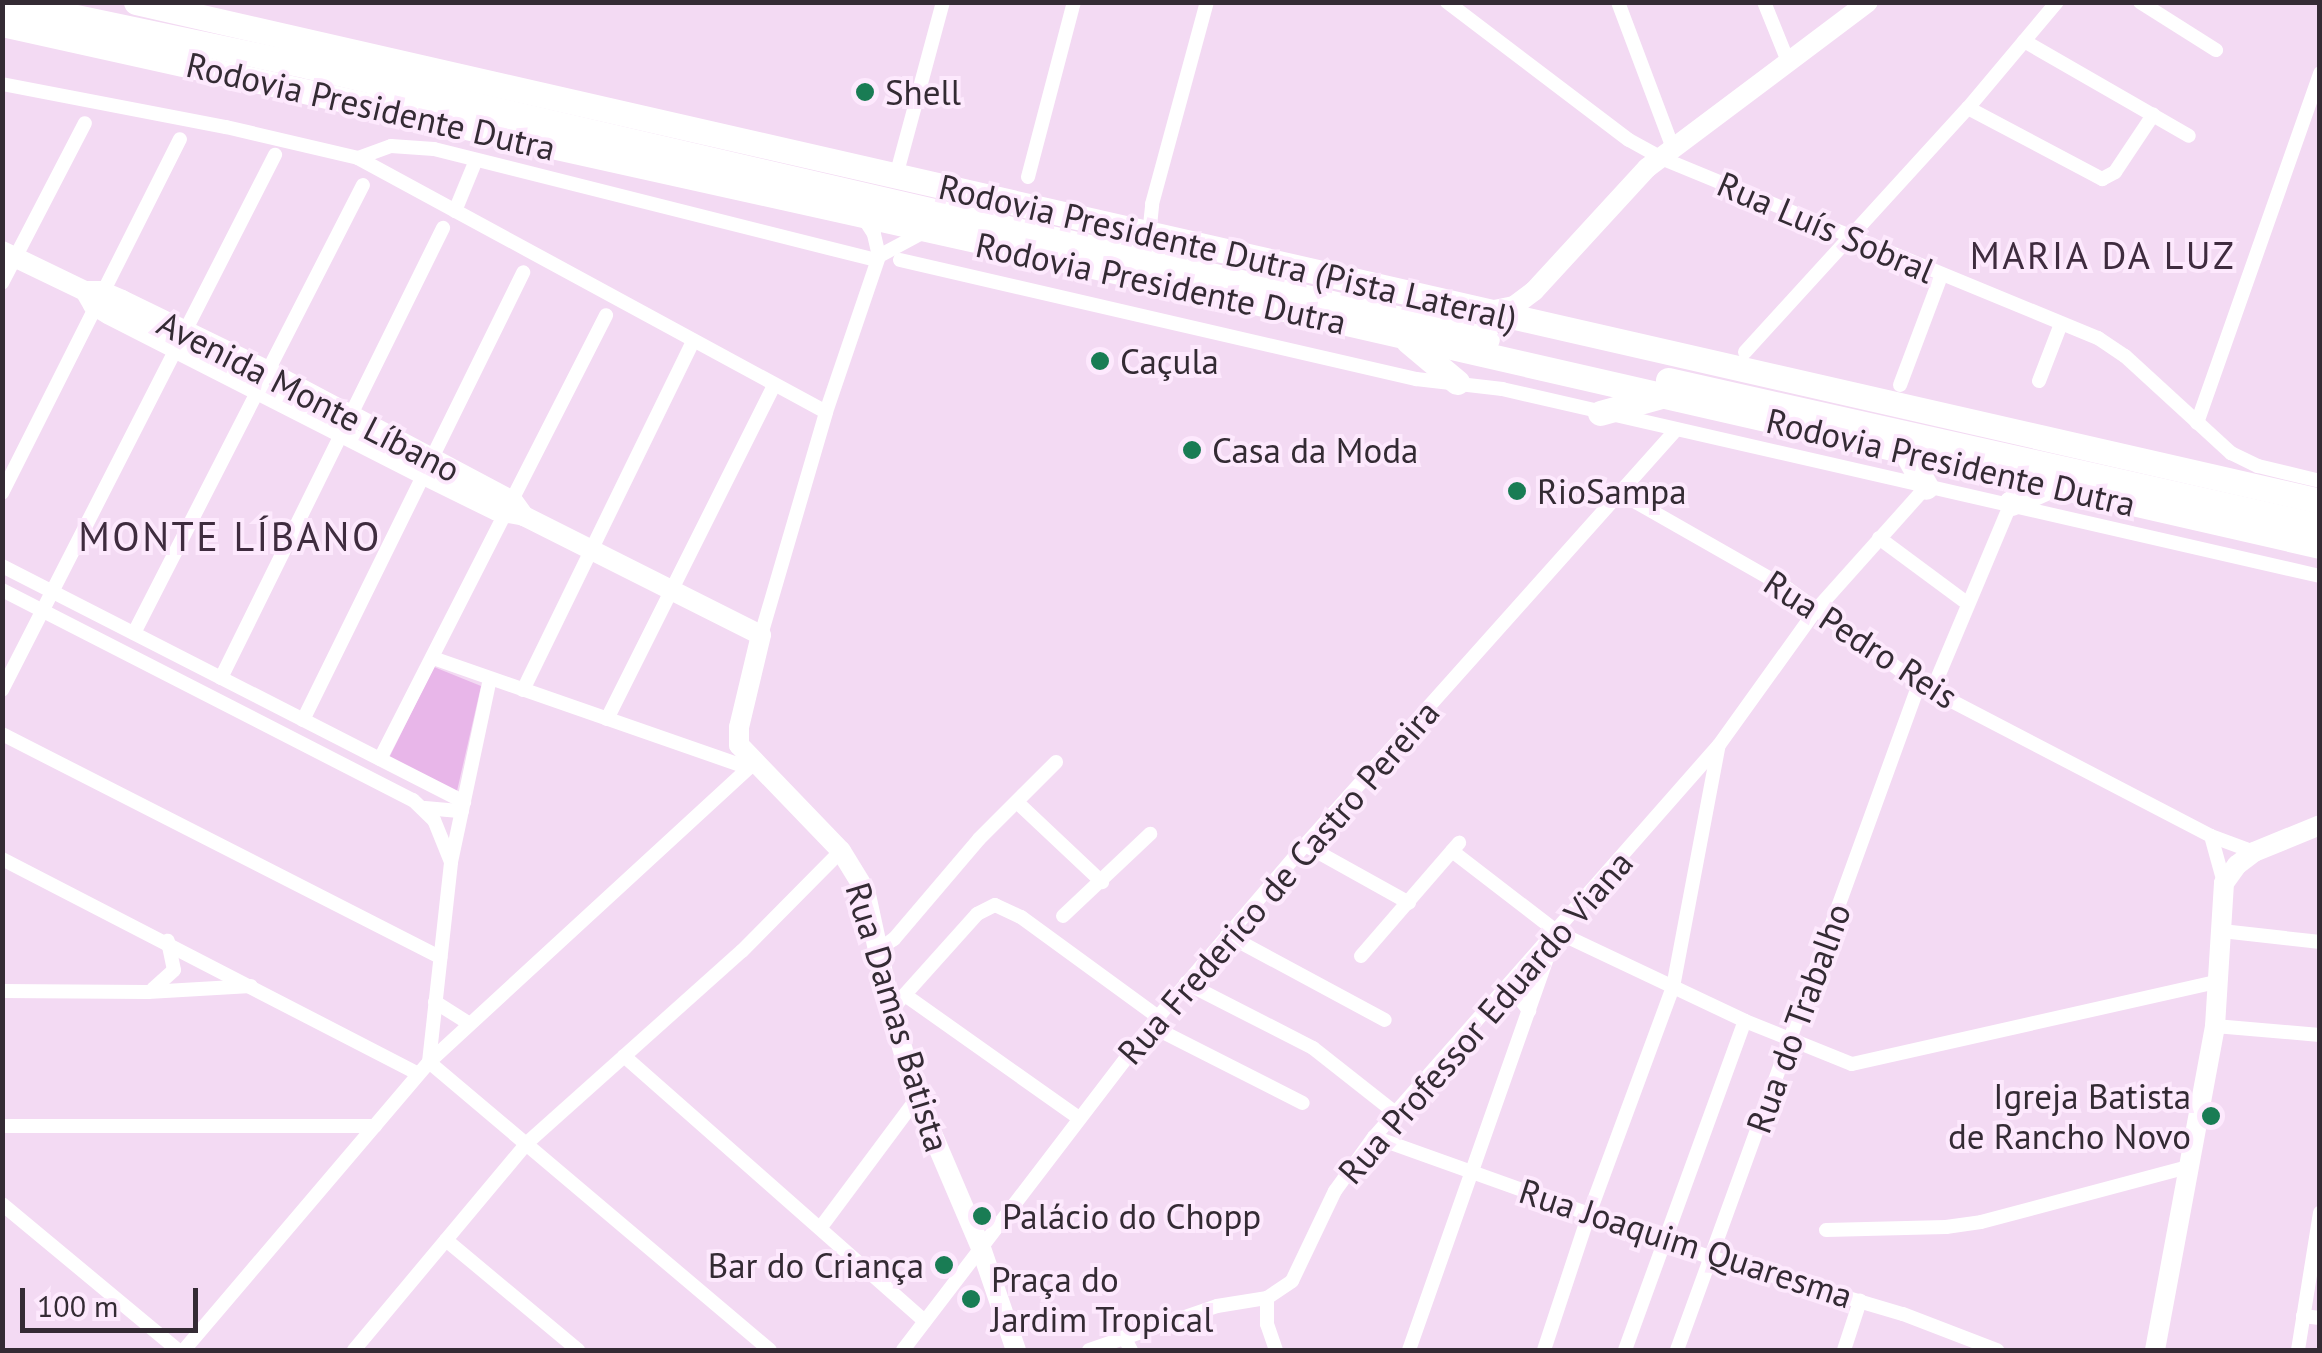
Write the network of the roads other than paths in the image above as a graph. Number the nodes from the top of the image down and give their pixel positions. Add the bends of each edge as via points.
1 (5, 2) edge
2 (136, 2) edge
3 (943, 2) edge
4 (1074, 2) edge
5 (1208, 2) edge
6 (1446, 2) edge
7 (1618, 2) edge
8 (1764, 2) edge
9 (1868, 2) edge
10 (2057, 2) edge
11 (2140, 2) edge
12 (2, 24) edge
13 (2024, 41) junction
14 (2, 42) edge
15 (2216, 50) dead end
16 (1789, 64) junction
17 (220, 72) junction
18 (2320, 73) edge
19 (2, 84) edge
20 (1968, 108) junction
21 (2152, 115) junction
22 (85, 123) dead end
23 (2189, 136) dead end
24 (180, 139) dead end
25 (275, 155) dead end
26 (1667, 155) junction
27 (358, 158) junction
28 (476, 160) junction
29 (896, 176) junction
30 (1028, 177) dead end
31 (363, 184) dead end
32 (455, 211) junction
33 (862, 215) junction
34 (443, 228) dead end
35 (926, 232) junction
36 (1149, 235) junction
37 (1850, 238) junction
38 (9, 254) edge
39 (878, 258) junction
40 (900, 260) dead end
41 (524, 272) dead end
42 (1941, 276) junction
43 (2, 283) edge
44 (1534, 290) junction
45 (93, 296) junction
46 (1487, 312) junction
47 (606, 315) dead end
48 (2060, 324) junction
49 (1573, 331) junction
50 (1404, 338) junction
51 (180, 340) junction
52 (693, 342) junction
53 (1745, 352) dead end
54 (263, 380) junction
55 (1457, 382) junction
56 (2039, 382) dead end
57 (1900, 384) dead end
58 (774, 386) junction
59 (1662, 396) junction
60 (826, 412) junction
61 (1600, 413) junction
62 (2197, 423) junction
63 (347, 424) junction
64 (1676, 432) junction
65 (1906, 452) junction
66 (428, 467) junction
67 (2320, 481) edge
68 (2052, 486) junction
69 (1926, 487) junction
70 (2, 493) edge
71 (1620, 493) junction
72 (2320, 501) edge
73 (2011, 504) junction
74 (515, 511) junction
75 (2320, 526) edge
76 (1879, 538) junction
77 (2320, 546) edge
78 (591, 550) junction
79 (2, 566) edge
80 (2320, 576) edge
81 (2, 590) edge
82 (674, 590) junction
83 (54, 593) junction
84 (1966, 603) junction
85 (1816, 610) junction
86 (44, 612) junction
87 (134, 634) junction
88 (761, 635) junction
89 (433, 658) junction
90 (221, 678) junction
91 (490, 679) junction
92 (1926, 688) junction
93 (2, 690) edge
94 (522, 690) junction
95 (608, 719) junction
96 (303, 720) junction
97 (2, 734) edge
98 (1719, 745) junction
99 (380, 759) junction
100 (1056, 762) dead end
101 (751, 766) junction
102 (1018, 802) junction
103 (463, 806) junction
104 (425, 808) junction
105 (2320, 825) edge
106 (1150, 834) dead end
107 (2212, 836) junction
108 (1305, 845) junction
109 (840, 852) junction
110 (2254, 852) junction
111 (2, 859) edge
112 (451, 862) junction
113 (1102, 882) junction
114 (2224, 883) junction
115 (1409, 903) junction
116 (1063, 916) dead end
117 (1557, 932) junction
118 (2222, 932) junction
119 (1227, 935) junction
120 (168, 941) junction
121 (2320, 942) edge
122 (880, 948) junction
123 (1361, 956) dead end
124 (440, 957) junction
125 (2220, 980) junction
126 (1186, 984) junction
127 (1509, 984) junction
128 (251, 986) junction
129 (1673, 987) junction
130 (2, 992) edge
131 (148, 992) junction
132 (435, 1002) junction
133 (898, 1002) junction
134 (1529, 1011) junction
135 (1385, 1020) dead end
136 (1154, 1021) junction
137 (1745, 1021) junction
138 (470, 1024) junction
139 (2215, 1026) junction
140 (2320, 1036) edge
141 (1791, 1040) junction
142 (624, 1056) junction
143 (429, 1062) junction
144 (418, 1074) junction
145 (917, 1098) junction
146 (1304, 1103) dead end
147 (1396, 1114) junction
148 (1079, 1118) junction
149 (2, 1126) edge
150 (375, 1126) junction
151 (1374, 1138) junction
152 (527, 1142) junction
153 (2187, 1167) junction
154 (1470, 1171) junction
155 (2, 1204) edge
156 (2320, 1212) edge
157 (1588, 1214) junction
158 (821, 1227) junction
159 (1826, 1230) dead end
160 (446, 1240) junction
161 (1662, 1240) junction
162 (981, 1248) junction
163 (1710, 1257) junction
164 (1267, 1298) junction
165 (1860, 1301) junction
166 (2303, 1316) junction
167 (2320, 1318) edge
168 (925, 1321) junction
169 (364, 1338) junction
170 (1128, 1344) edge
171 (1987, 1348) edge
172 (181, 1350) edge
173 (354, 1350) edge
174 (380, 1350) edge
175 (578, 1350) edge
176 (770, 1350) edge
177 (903, 1350) edge
178 (1016, 1350) edge
179 (1089, 1350) edge
180 (1276, 1350) edge
181 (1409, 1350) edge
182 (1544, 1350) edge
183 (1624, 1350) edge
184 (1677, 1350) edge
185 (1844, 1350) edge
186 (2155, 1350) edge
187 (2298, 1350) edge

1 - 75 highway, Rodovia Presidente Dutra
2 - 29 highway, Rodovia Presidente Dutra (Pista Lateral)
3 - 29 street
4 - 30 street
5 - 36 street
6 - 26 street, Rua Luís Sobral
7 - 26 street
8 - 16 street
9 - 16 street
10 - 13 street
11 - 15 street
12 - 17 highway, Rodovia Presidente Dutra
13 - 20 street
13 - 21 street
14 - 17 highway
16 - 26 street
17 - 33 highway, Rodovia Presidente Dutra
18 - 62 street
19 - 27 street
20 - 21 street via 2102,179 2115,172
20 - 37 street
21 - 23 street
22 - 38 street
24 - 45 street
25 - 51 street
26 - 37 street, Rua Luís Sobral
26 - 44 street via 1641,174
27 - 28 street via 398,145
27 - 32 street
28 - 32 street
28 - 39 street
29 - 36 highway, Rodovia Presidente Dutra (Pista Lateral)
31 - 54 street
32 - 52 street
33 - 35 highway, Rodovia Presidente Dutra
33 - 39 street
34 - 63 street
35 - 39 street
35 - 50 highway, Rodovia Presidente Dutra
36 - 46 highway, Rodovia Presidente Dutra (Pista Lateral)
37 - 42 street, Rua Luís Sobral
37 - 53 street
38 - 43 street
38 - 45 street, Avenida Monte Líbano
39 - 60 street
40 - 55 street via 1416,379
41 - 66 street
42 - 48 street, Rua Luís Sobral
42 - 57 street
44 - 46 street via 1514,306
44 - 49 street via 1541,313
45 - 51 street, Avenida Monte Líbano
45 - 70 street
46 - 49 highway, Rodovia Presidente Dutra (Pista Lateral)
47 - 74 street
48 - 56 street
48 - 62 street, Rua Luís Sobral via 2116,348
49 - 72 highway, Rodovia Presidente Dutra (Pista Lateral)
50 - 55 highway
50 - 59 highway, Rodovia Presidente Dutra
51 - 54 street, Avenida Monte Líbano
51 - 83 street
52 - 58 street
52 - 78 street
54 - 63 street, Avenida Monte Líbano
54 - 87 street
55 - 61 street
58 - 60 street
58 - 82 street
59 - 61 highway
59 - 65 highway, Rodovia Presidente Dutra
60 - 88 street
61 - 64 street
62 - 67 street, Rua Luís Sobral via 2247,462
63 - 66 street, Avenida Monte Líbano
63 - 90 street
64 - 69 street
64 - 71 street, Rua Frederico de Castro Pereira
65 - 68 highway, Rodovia Presidente Dutra
65 - 69 highway
66 - 74 street, Avenida Monte Líbano
66 - 96 street
68 - 73 highway
68 - 77 highway, Rodovia Presidente Dutra
69 - 73 street
69 - 76 street, Rua Professor Eduardo Viana
71 - 85 street, Rua Pedro Reis
71 - 108 street, Rua Frederico de Castro Pereira
73 - 80 street
73 - 84 street, Rua do Trabalho
74 - 78 street, Avenida Monte Líbano
74 - 89 street
76 - 84 street
76 - 85 street, Rua Professor Eduardo Viana
78 - 82 street, Avenida Monte Líbano
78 - 94 street
79 - 83 street
81 - 86 street
82 - 88 street, Avenida Monte Líbano
82 - 95 street
83 - 86 street
83 - 87 street
84 - 92 street, Rua do Trabalho
85 - 92 street, Rua Pedro Reis
85 - 98 street, Rua Professor Eduardo Viana
86 - 93 street
86 - 104 street
87 - 90 street
88 - 101 street via 738,738
89 - 91 street
89 - 99 street
90 - 96 street
91 - 94 street
91 - 103 street
92 - 107 street, Rua Pedro Reis
92 - 141 street, Rua do Trabalho
94 - 95 street
95 - 101 street
96 - 99 street
97 - 124 street
98 - 117 street, Rua Professor Eduardo Viana
98 - 129 street
99 - 103 street
100 - 102 street
101 - 109 street, Rua Damas Batista
101 - 138 street
102 - 113 street
102 - 122 street
103 - 104 street
103 - 112 street
104 - 112 street
105 - 110 street
106 - 113 street
107 - 110 street, Rua Pedro Reis
107 - 114 street
108 - 115 street
108 - 119 street, Rua Frederico de Castro Pereira
109 - 122 street, Rua Damas Batista via 865,890
109 - 142 street
110 - 114 street
111 - 120 street
112 - 124 street
113 - 116 street
114 - 118 street
115 - 117 street via 1456,847
115 - 123 street
117 - 127 street, Rua Professor Eduardo Viana
117 - 129 street
117 - 134 street
118 - 121 street
118 - 125 street
119 - 126 street, Rua Frederico de Castro Pereira
119 - 135 street
120 - 128 street
120 - 131 street via 174,970
122 - 133 street, Rua Damas Batista
124 - 132 street
125 - 139 street
125 - 141 street via 1860,1064
126 - 136 street, Rua Frederico de Castro Pereira
126 - 147 street via 1312,1048
127 - 134 street
127 - 147 street, Rua Professor Eduardo Viana
128 - 131 street
128 - 144 street
129 - 137 street
129 - 157 street
130 - 131 street
132 - 138 street
132 - 143 street
133 - 136 street via 977,914 995,905
133 - 145 street, Rua Damas Batista
133 - 148 street
134 - 154 street
136 - 146 street
136 - 148 street, Rua Frederico de Castro Pereira
137 - 141 street
137 - 161 street
138 - 143 street
139 - 140 street
139 - 153 street
141 - 163 street, Rua do Trabalho
142 - 152 street
142 - 158 street
143 - 144 street
143 - 152 street
144 - 150 street
145 - 158 street
145 - 162 street, Rua Damas Batista
147 - 151 street, Rua Professor Eduardo Viana
148 - 162 street, Rua Frederico de Castro Pereira
149 - 150 street
150 - 172 street
151 - 154 street, Rua Joaquim Quaresma
151 - 164 street, Rua Professor Eduardo Viana via 1335,1191 1292,1281
152 - 160 street
152 - 176 street
153 - 159 street via 1980,1222
153 - 186 street
154 - 157 street, Rua Joaquim Quaresma
154 - 181 street
155 - 172 street
156 - 166 street
157 - 161 street, Rua Joaquim Quaresma
157 - 182 street
158 - 168 street
160 - 169 street
160 - 175 street
161 - 163 street, Rua Joaquim Quaresma
161 - 183 street
162 - 168 street, Rua Frederico de Castro Pereira
162 - 178 street, Rua Damas Batista
163 - 165 street, Rua Joaquim Quaresma
163 - 184 street, Rua do Trabalho
164 - 170 street via 1217,1306
164 - 180 street
165 - 171 street, Rua Joaquim Quaresma
165 - 185 street
166 - 167 street
166 - 187 street
168 - 177 street, Rua Frederico de Castro Pereira
169 - 173 street
169 - 174 street
170 - 179 street

